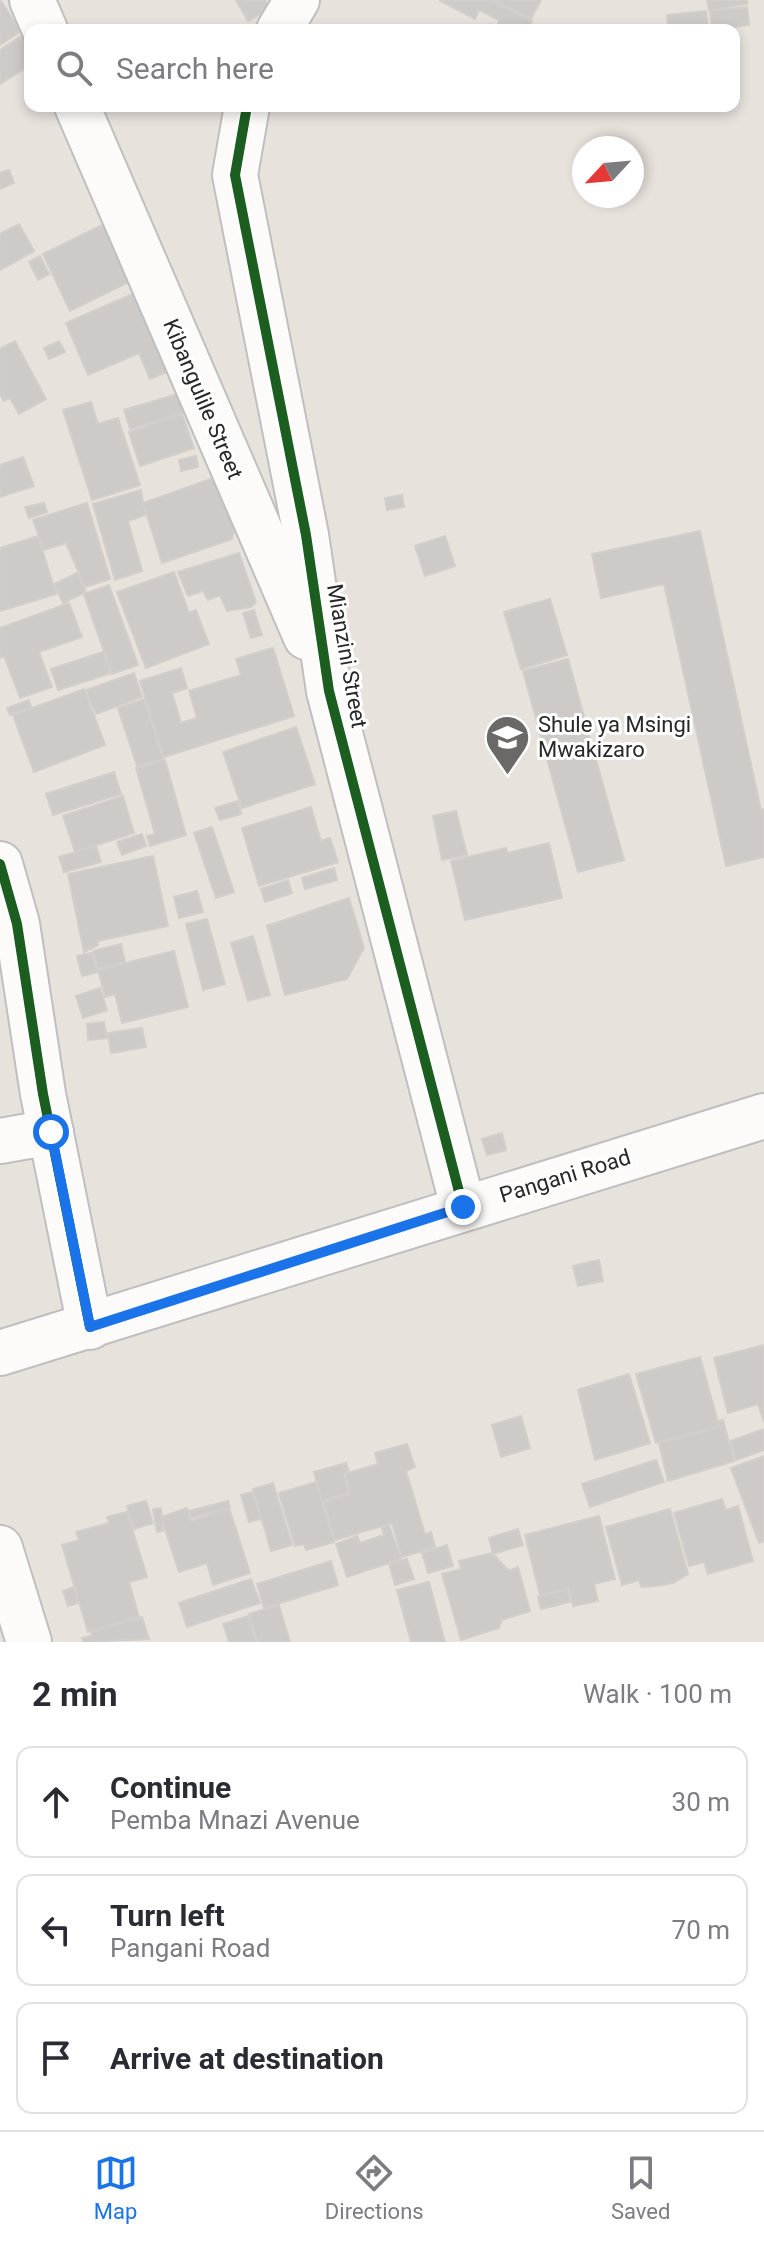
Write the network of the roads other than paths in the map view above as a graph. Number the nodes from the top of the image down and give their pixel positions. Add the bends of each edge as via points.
1 (32, 0) edge
2 (42, 24) edge
3 (80, 112) edge
4 (246, 112) edge
5 (329, 691) junction
6 (0, 864) edge
7 (764, 1116) edge
8 (51, 1132) junction
9 (0, 1141) edge
10 (463, 1207) junction
11 (90, 1327) junction
12 (0, 1353) edge
13 (0, 1548) edge
14 (29, 1642) edge

1 - 2 street
3 - 5 street, Kibangulile Street
4 - 5 street, Mianzini Street via 235,175 306,535
5 - 10 street, Mianzini Street
6 - 8 street via 17,924
7 - 10 street, Pangani Road
8 - 9 street
8 - 11 street
10 - 11 street, Pangani Road
11 - 12 street, Pangani Road
13 - 14 street

